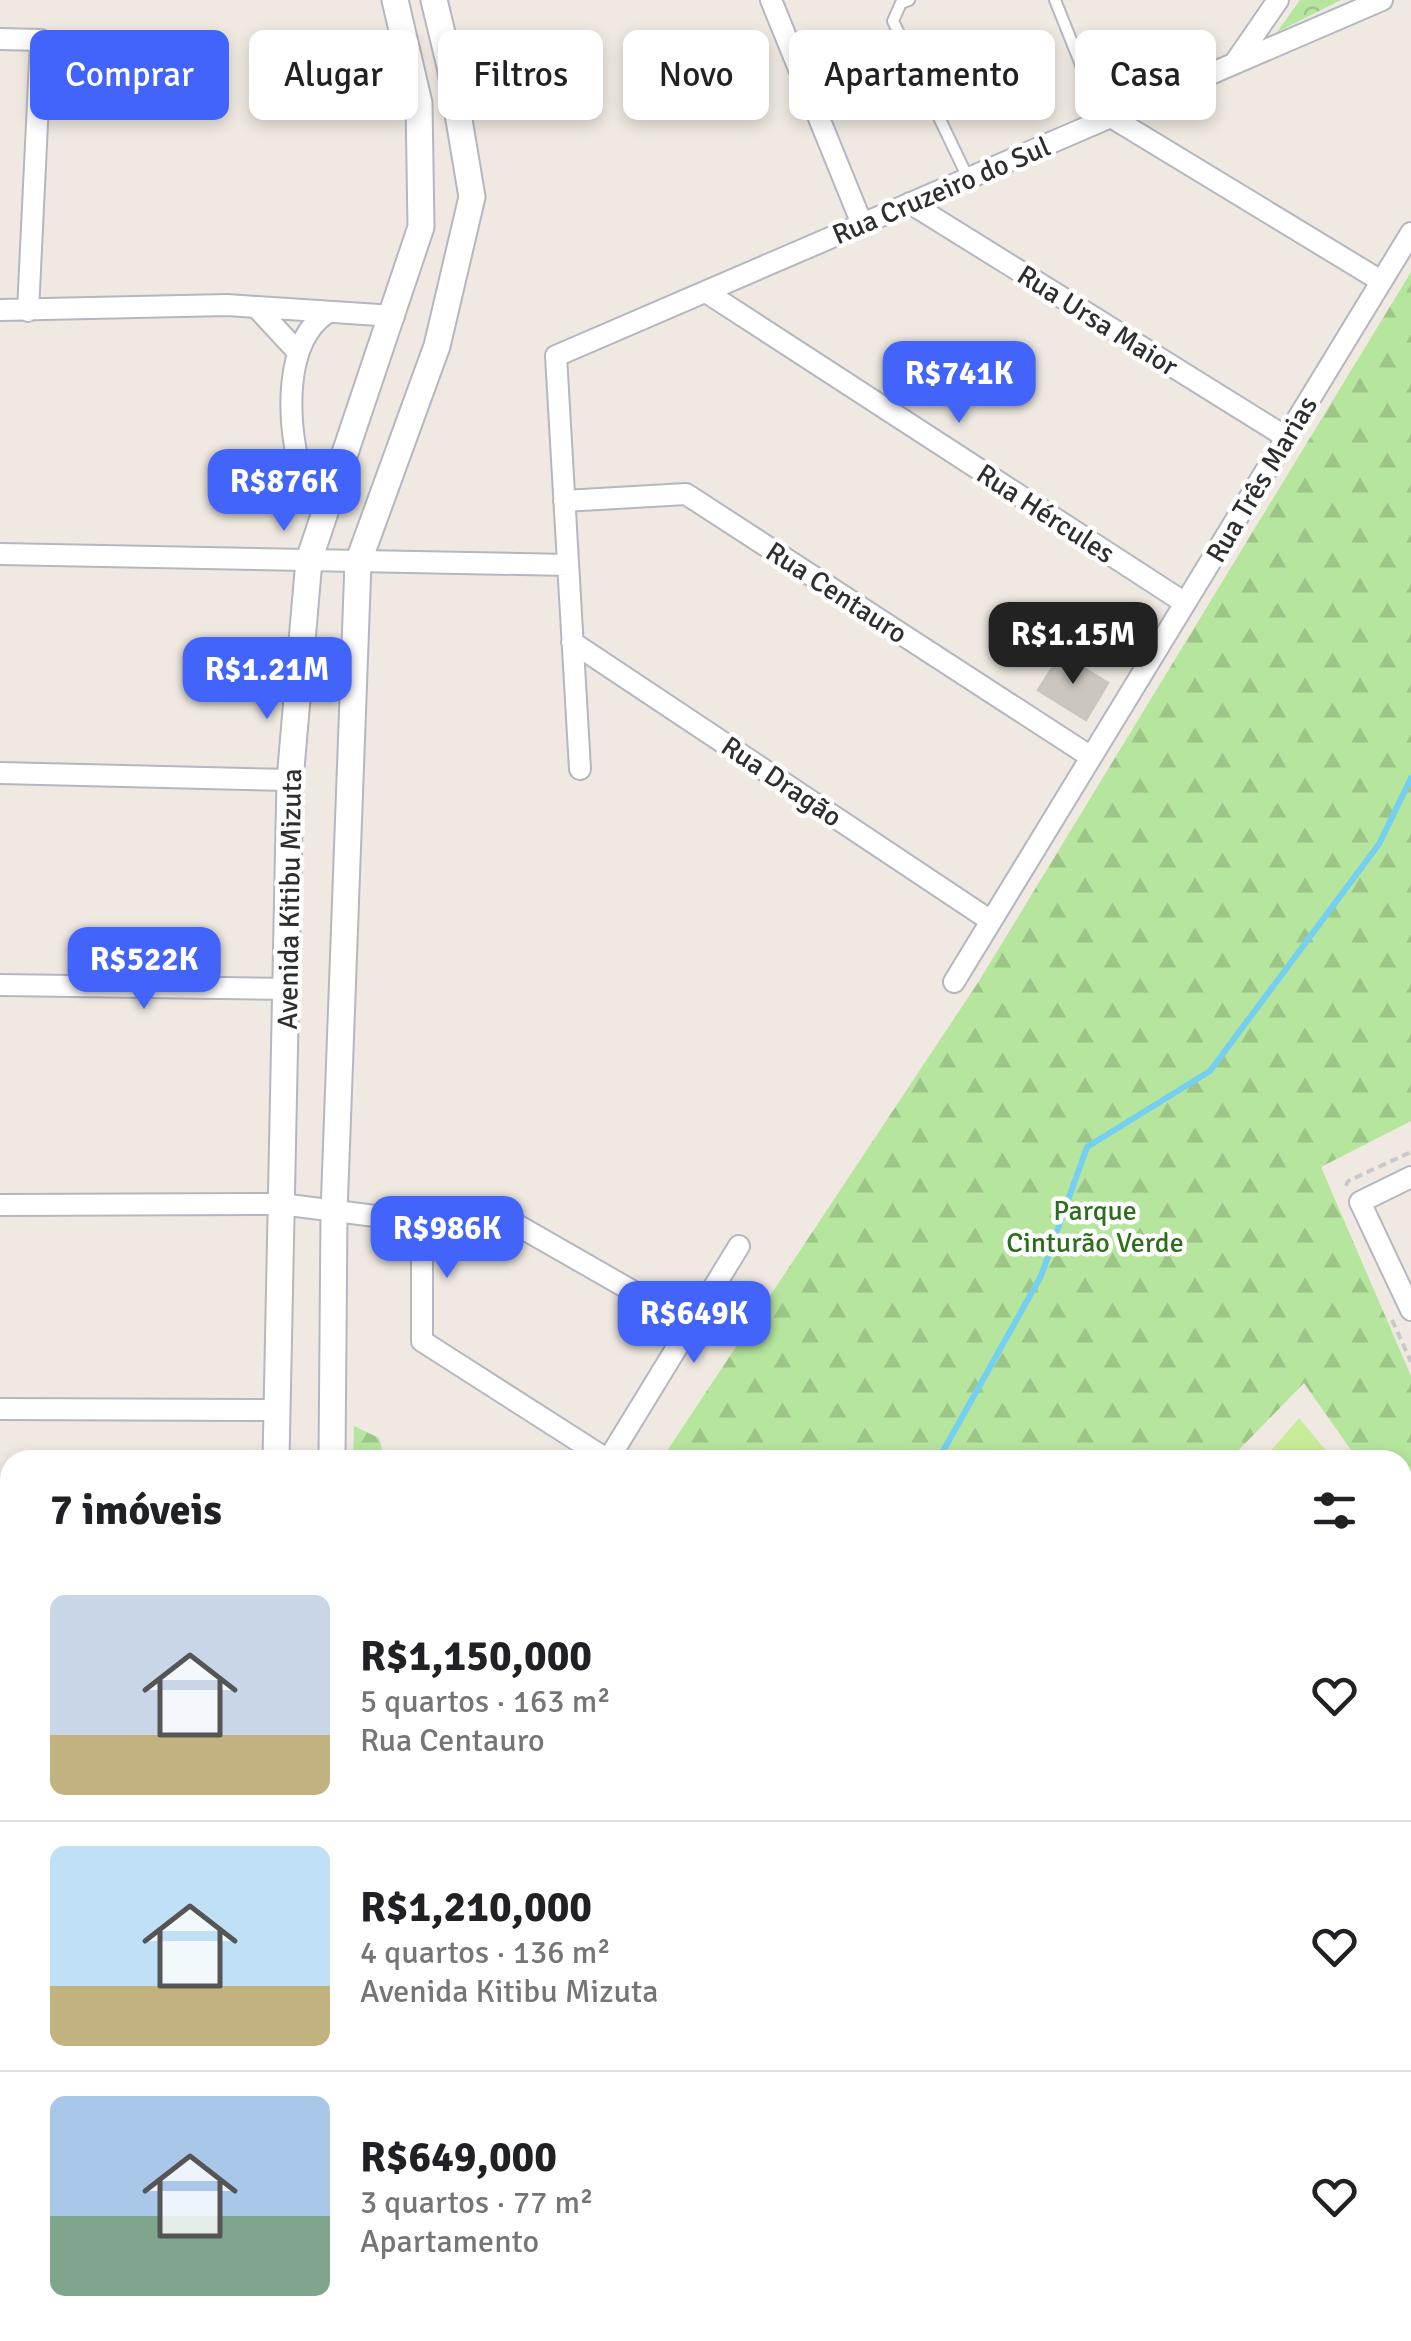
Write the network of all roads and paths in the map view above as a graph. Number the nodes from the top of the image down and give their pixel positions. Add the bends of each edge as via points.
1 (395, 0) edge
2 (434, 0) edge
3 (771, 0) edge
4 (908, 0) edge
5 (1054, 0) edge
6 (1278, 0) edge
7 (1382, 0) edge
8 (0, 39) edge
9 (1075, 47) edge
10 (1234, 64) junction
11 (1216, 72) edge
12 (1105, 120) edge
13 (1109, 120) edge
14 (968, 178) junction
15 (910, 203) junction
16 (862, 224) junction
17 (1411, 232) edge
18 (1382, 281) junction
19 (706, 292) junction
20 (257, 308) junction
21 (0, 310) edge
22 (28, 310) junction
23 (327, 313) junction
24 (394, 316) junction
25 (297, 351) junction
26 (1286, 437) junction
27 (564, 502) junction
28 (324, 506) junction
29 (0, 554) edge
30 (308, 560) junction
31 (358, 563) junction
32 (568, 565) junction
33 (1185, 603) junction
34 (572, 642) junction
35 (1092, 756) junction
36 (580, 769) dead end
37 (0, 774) edge
38 (290, 780) junction
39 (991, 921) junction
40 (954, 982) dead end
41 (0, 985) edge
42 (288, 988) junction
43 (1411, 1177) edge
44 (282, 1204) junction
45 (0, 1205) edge
46 (334, 1213) junction
47 (422, 1222) junction
48 (739, 1246) dead end
49 (1411, 1310) edge
50 (690, 1324) junction
51 (0, 1409) edge
52 (276, 1410) junction
53 (276, 1450) edge
54 (332, 1450) edge
55 (592, 1450) edge
56 (614, 1450) edge

1 - 24 street, Avenida Kitibu Mizuta via 419,103 423,184 421,226
2 - 31 street via 472,197 438,346
3 - 16 street
4 - 14 lane via 894,21
5 - 9 lane
6 - 10 street
7 - 10 street, Rua Cruzeiro do Sul
8 - 22 street via 41,40
10 - 11 street, Rua Cruzeiro do Sul
12 - 14 street, Rua Cruzeiro do Sul
13 - 18 street
14 - 15 street, Rua Cruzeiro do Sul
15 - 16 street, Rua Cruzeiro do Sul
15 - 26 street, Rua Ursa Maior
16 - 19 street, Rua Cruzeiro do Sul
17 - 18 street, Rua Três Marias
18 - 26 street, Rua Três Marias
19 - 27 street, Rua Cruzeiro do Sul via 556,356
19 - 33 street, Rua Hércules
20 - 22 street
20 - 23 street
20 - 25 street
21 - 22 street
23 - 24 street
23 - 25 street via 312,323
24 - 28 street, Avenida Kitibu Mizuta
25 - 28 street via 299,470
26 - 33 street, Rua Três Marias
27 - 32 street
27 - 35 street, Rua Centauro via 686,494
28 - 30 street, Avenida Kitibu Mizuta
29 - 30 street
30 - 31 street
30 - 38 street, Avenida Kitibu Mizuta
31 - 32 street
31 - 46 street
32 - 34 street
33 - 35 street, Rua Três Marias
34 - 36 street
34 - 39 street, Rua Dragão
35 - 39 street, Rua Três Marias
37 - 38 street
38 - 42 street, Avenida Kitibu Mizuta
39 - 40 street, Rua Três Marias
41 - 42 street
42 - 44 street, Avenida Kitibu Mizuta
43 - 49 street via 1360,1202
44 - 45 street
44 - 46 street
44 - 52 street, Avenida Kitibu Mizuta
46 - 47 street
46 - 54 street
47 - 50 street via 510,1221
47 - 55 street via 422,1341
48 - 50 street
50 - 56 street
51 - 52 street
52 - 53 street, Avenida Kitibu Mizuta

